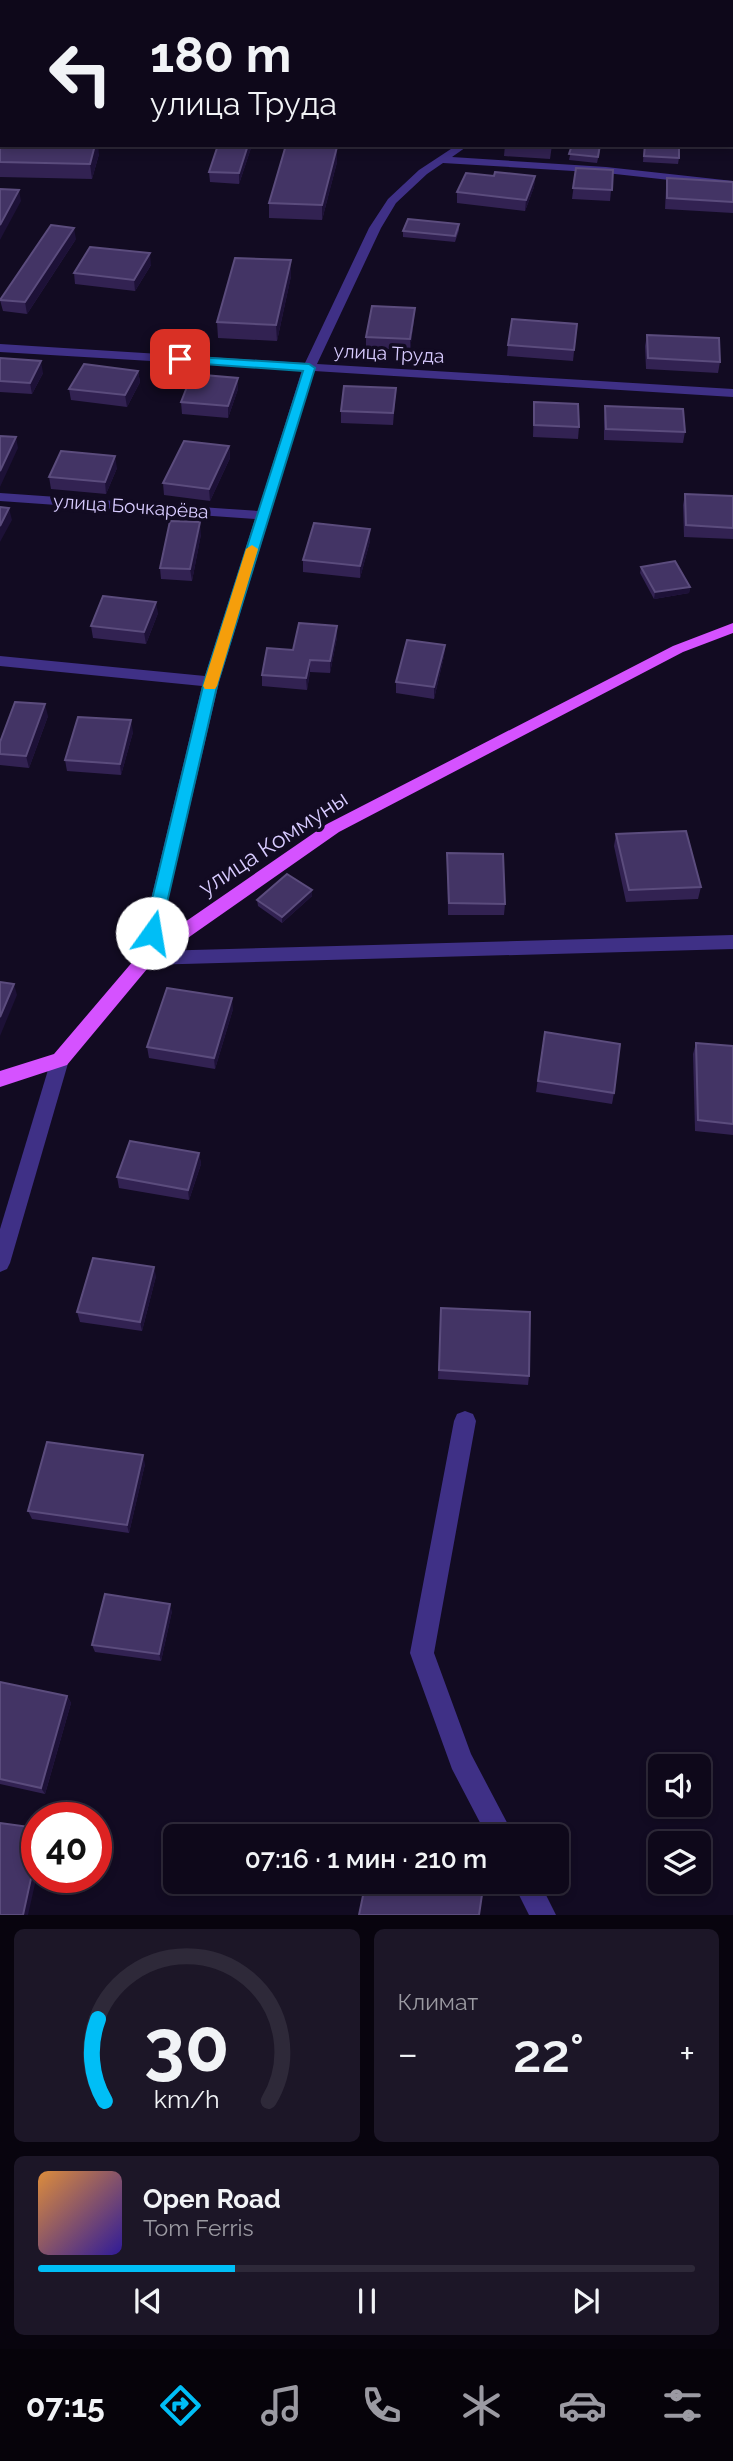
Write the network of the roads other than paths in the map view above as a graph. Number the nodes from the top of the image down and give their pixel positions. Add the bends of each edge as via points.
1 (461, 147) edge
2 (443, 160) junction
3 (733, 184) edge
4 (0, 348) edge
5 (309, 368) junction
6 (733, 393) edge
7 (0, 497) edge
8 (263, 515) junction
9 (733, 628) edge
10 (0, 661) edge
11 (211, 682) junction
12 (733, 942) edge
13 (146, 958) junction
14 (60, 1060) junction
15 (0, 1079) edge
16 (0, 1262) edge
17 (465, 1421) dead end
18 (495, 1824) edge
19 (532, 1894) edge
20 (543, 1915) edge

1 - 2 street
2 - 3 street
2 - 5 street via 393,201 375,228
4 - 5 street, улица Труда
5 - 6 street, улица Труда
5 - 8 street
7 - 8 street, улица Бочкарёва
8 - 11 street
9 - 13 main road, улица Коммуны via 678,649 333,828
10 - 11 street
11 - 13 street
12 - 13 street
13 - 14 main road
14 - 15 main road
14 - 16 street
17 - 18 street via 422,1653 461,1760
19 - 20 street

